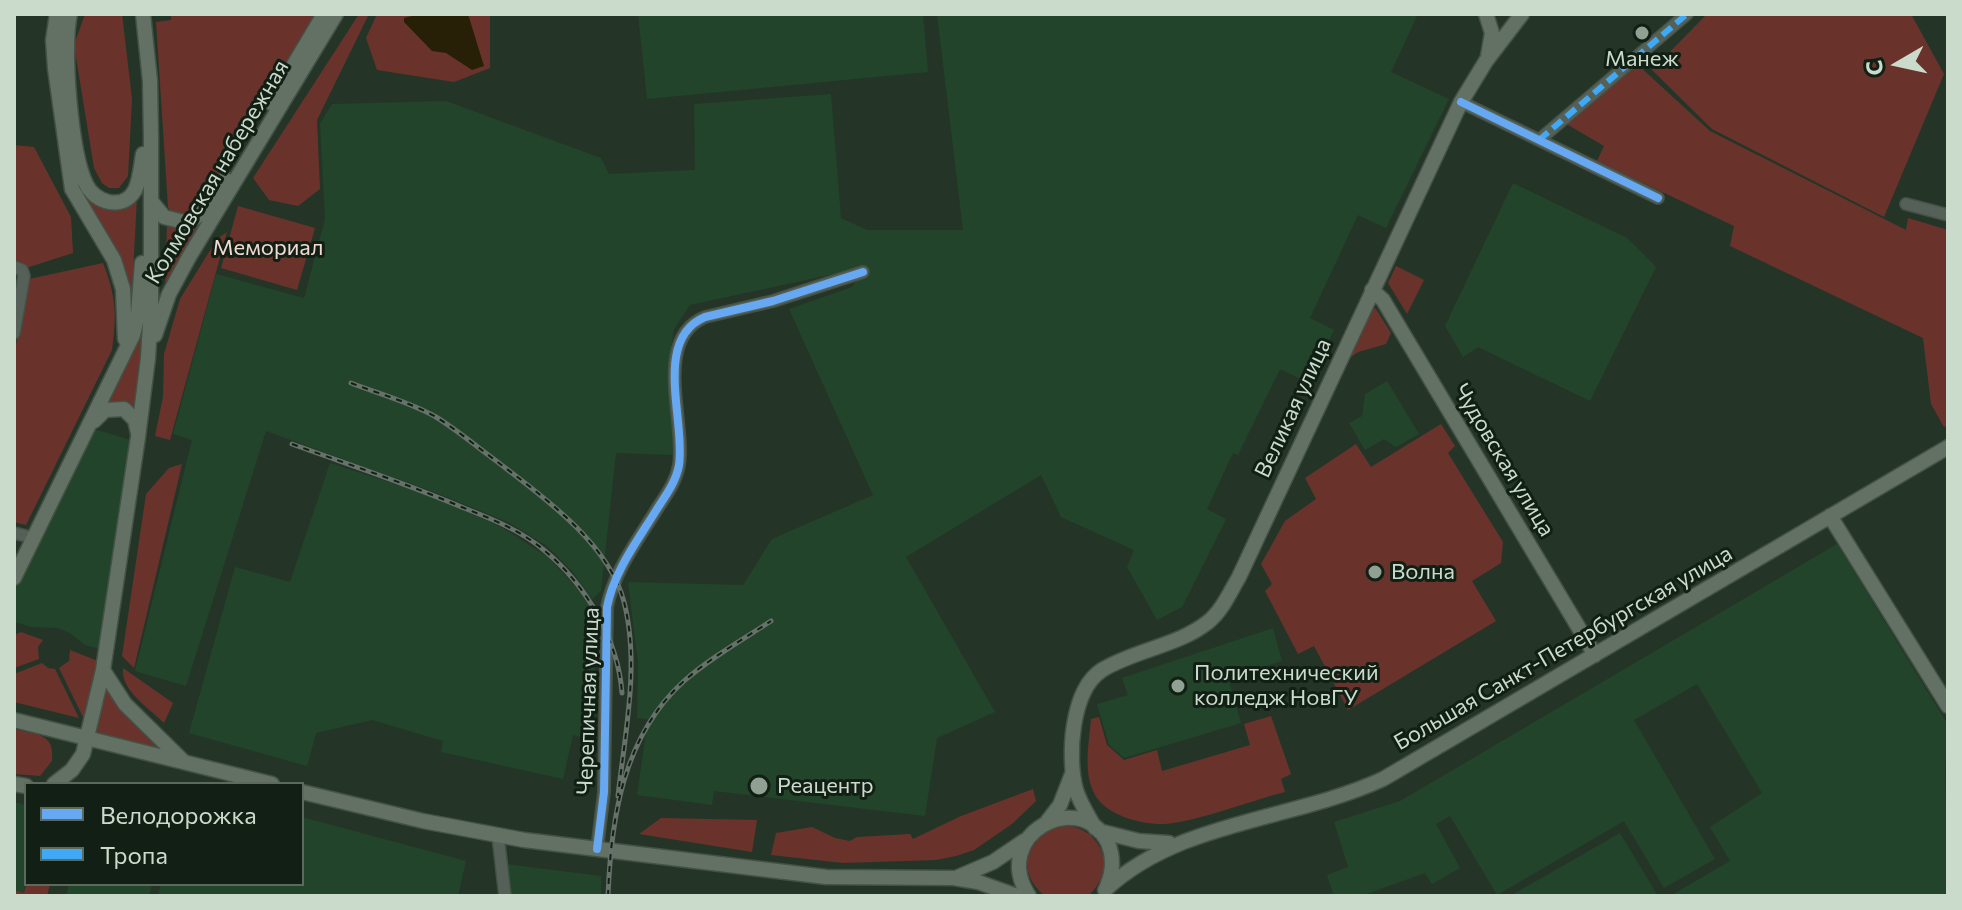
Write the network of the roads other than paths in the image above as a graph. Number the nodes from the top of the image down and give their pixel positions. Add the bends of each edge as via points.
1 (57, 14) edge
2 (70, 14) edge
3 (324, 14) edge
4 (336, 14) edge
5 (1486, 14) edge
6 (1522, 14) edge
7 (1687, 14) edge
8 (140, 17) edge
9 (1486, 61) junction
10 (1461, 102) junction
11 (1539, 140) junction
12 (143, 154) junction
13 (1658, 198) dead end
14 (151, 200) junction
15 (1906, 204) dead end
16 (1948, 215) edge
17 (14, 267) edge
18 (863, 272) dead end
19 (1372, 290) junction
20 (14, 333) edge
21 (123, 357) junction
22 (148, 358) junction
23 (90, 424) junction
24 (138, 437) junction
25 (1948, 447) edge
26 (1830, 516) junction
27 (14, 533) edge
28 (34, 538) junction
29 (14, 578) edge
30 (1595, 655) junction
31 (103, 670) junction
32 (1948, 706) edge
33 (14, 720) edge
34 (85, 746) junction
35 (184, 762) junction
36 (1073, 771) junction
37 (57, 782) edge
38 (264, 782) edge
39 (304, 792) edge
40 (1046, 823) junction
41 (1097, 830) junction
42 (498, 836) junction
43 (1027, 838) junction
44 (1180, 842) junction
45 (597, 849) junction
46 (954, 878) junction
47 (1102, 894) edge
48 (505, 896) edge
49 (1017, 896) edge
50 (1029, 896) edge

1 - 21 main road, Колмовская набережная via 55,68 72,189 114,260 123,289
2 - 12 main road via 67,73 85,182 97,199 125,200 134,191
3 - 14 main road, Колмовская набережная via 219,189 196,218 188,223 171,220
4 - 22 main road, Колмовская набережная via 189,257 162,310
5 - 9 main road via 1492,41
6 - 9 main road, Великая улица
7 - 11 street
8 - 12 main road
8 - 14 main road via 150,81
9 - 10 main road, Великая улица
10 - 11 street
10 - 19 main road, Великая улица
11 - 13 street
12 - 21 main road via 138,314
14 - 22 main road
15 - 16 street
17 - 20 street via 24,276
18 - 45 street, Черепичная улица via 705,317 681,337 675,481 623,565 607,607 604,792
19 - 30 main road, Чудовская улица via 1383,300
19 - 36 main road, Великая улица via 1225,602 1205,625 1091,680 1075,720
21 - 23 main road
22 - 24 main road
23 - 24 main road via 105,410 124,409 135,420
23 - 28 main road
24 - 31 main road
25 - 26 main road, Большая Санкт-Петербургская улица
26 - 30 main road, Большая Санкт-Петербургская улица
26 - 32 main road
27 - 28 street
28 - 29 main road
30 - 44 main road, Большая Санкт-Петербургская улица via 1376,782
31 - 34 main road
31 - 35 main road via 125,704
33 - 34 main road
34 - 35 main road via 112,745
34 - 37 main road via 72,770
35 - 38 main road
36 - 40 main road via 1060,805
36 - 41 main road via 1081,804
39 - 42 main road
40 - 41 main road, Большая Санкт-Петербургская улица via 1075,819
40 - 43 main road
41 - 44 main road, Большая Санкт-Петербургская улица via 1144,842
41 - 47 main road via 1109,845 1113,864
42 - 45 main road
42 - 48 street
43 - 46 main road via 993,862
43 - 50 main road via 1018,871
44 - 47 main road, Большая Санкт-Петербургская улица via 1143,859
45 - 46 main road via 826,877
46 - 49 main road

